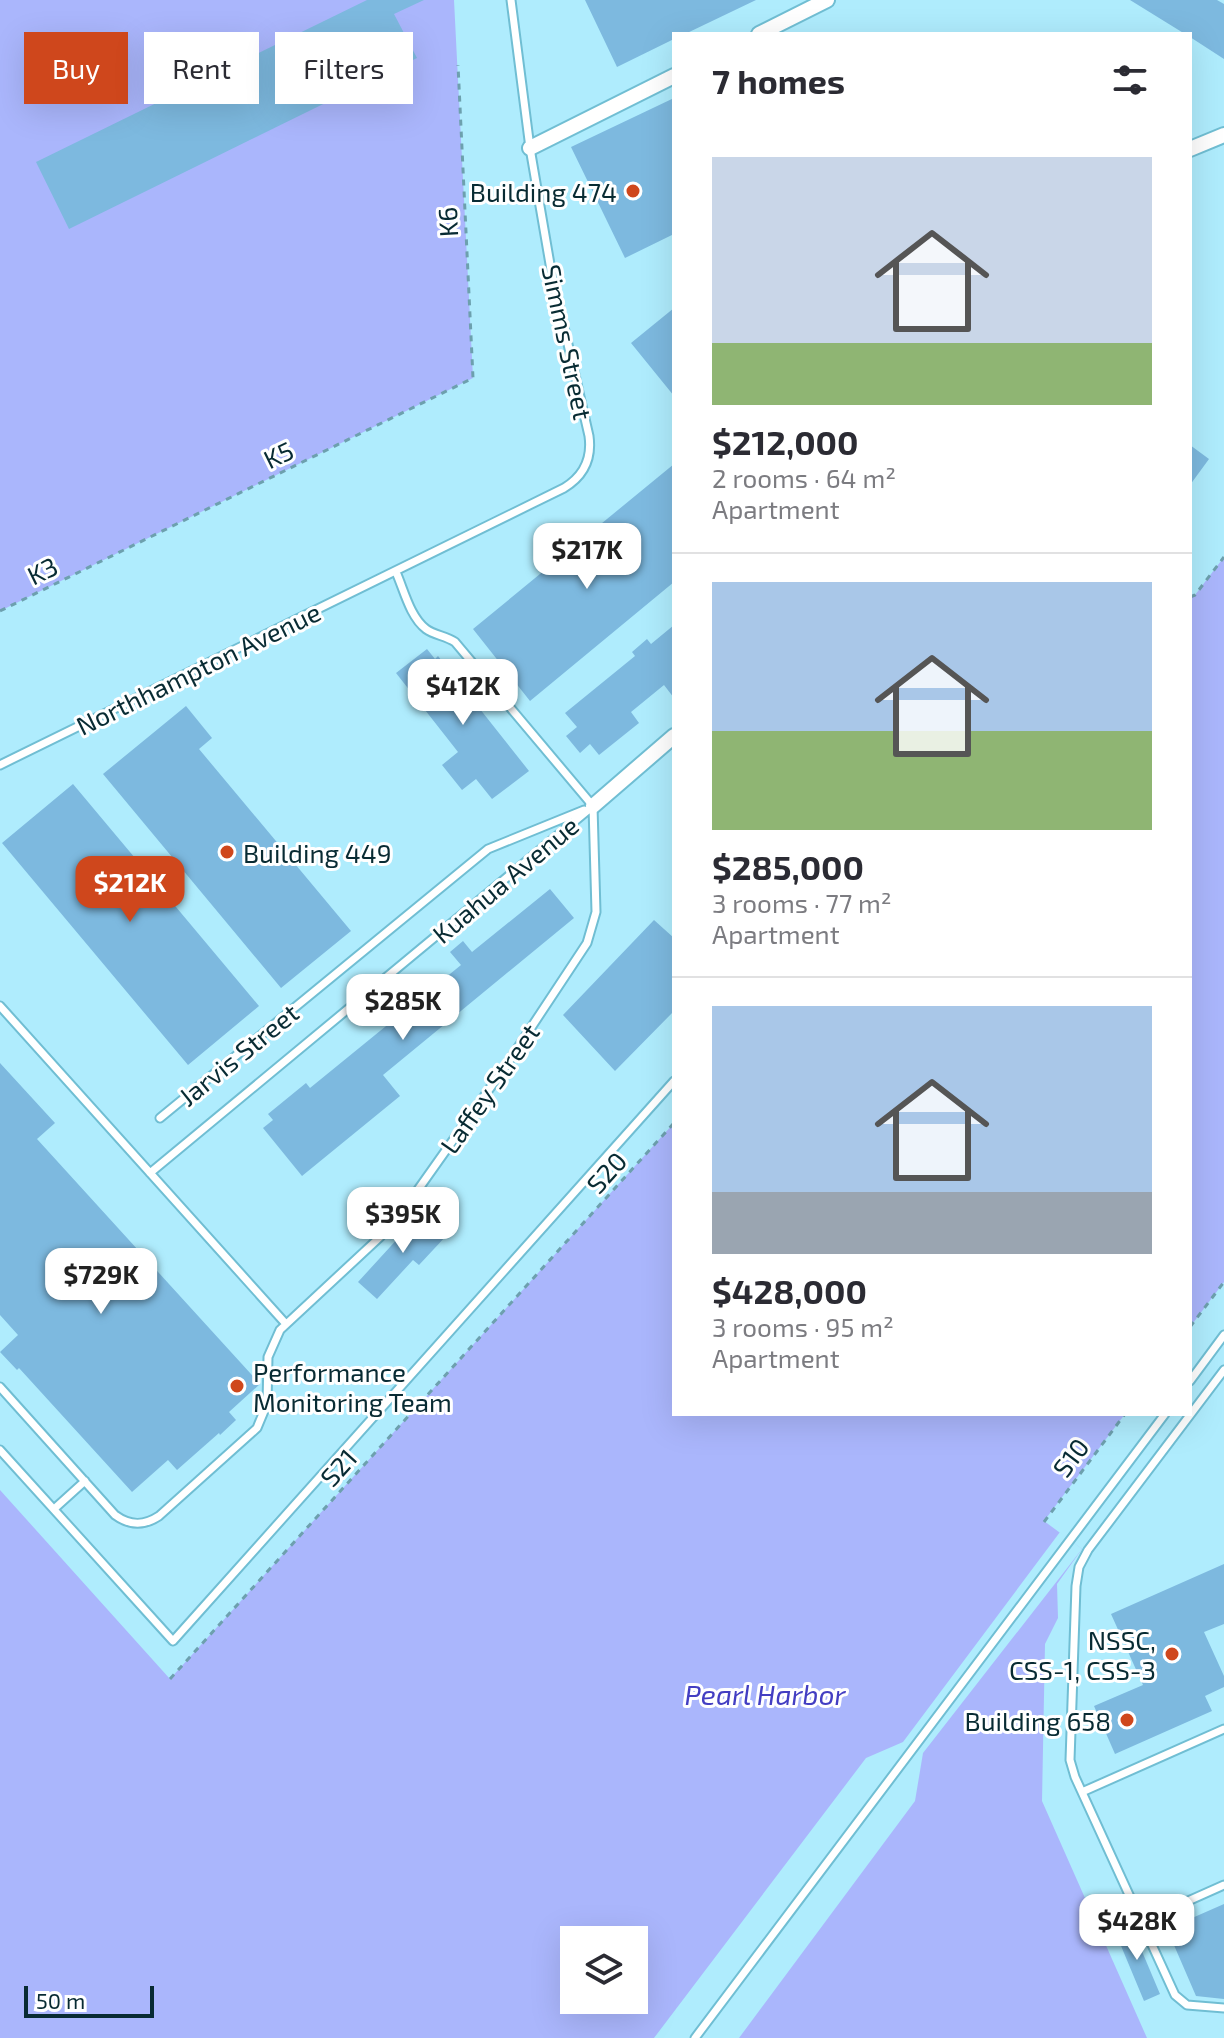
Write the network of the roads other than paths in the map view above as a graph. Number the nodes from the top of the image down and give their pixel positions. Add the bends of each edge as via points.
1 (511, 0) edge
2 (827, 0) edge
3 (763, 32) edge
4 (672, 77) edge
5 (1224, 135) edge
6 (530, 148) junction
7 (1192, 148) edge
8 (396, 572) junction
9 (672, 738) edge
10 (0, 765) edge
11 (593, 806) junction
12 (0, 1006) edge
13 (672, 1083) edge
14 (160, 1118) dead end
15 (150, 1173) junction
16 (286, 1324) junction
17 (1224, 1335) edge
18 (1224, 1370) edge
19 (1192, 1378) edge
20 (1216, 1380) junction
21 (0, 1387) edge
22 (1224, 1390) edge
23 (1192, 1412) edge
24 (1163, 1416) edge
25 (1189, 1416) edge
26 (0, 1450) edge
27 (85, 1481) junction
28 (54, 1509) junction
29 (1224, 1729) edge
30 (1082, 1792) junction
31 (1224, 1885) edge
32 (1141, 1922) junction
33 (1224, 2008) edge
34 (695, 2038) edge

1 - 6 lane, Simms Street
2 - 3 street
4 - 6 street
5 - 7 street
6 - 8 lane, Simms Street via 589,456 571,484
8 - 10 lane, Northhampton Avenue
8 - 11 lane via 421,624 455,642
9 - 11 street, Kuahua Avenue
11 - 14 lane, Jarvis Street via 488,849
11 - 15 lane, Kuahua Avenue
11 - 16 lane, Laffey Street via 596,912 587,943 410,1201 380,1237
12 - 15 lane
13 - 28 lane via 173,1641
15 - 16 lane
16 - 27 lane, Laffey Street via 268,1357 267,1404 261,1420 159,1516 142,1524 123,1520
17 - 19 lane
18 - 20 lane
20 - 22 lane
20 - 23 lane
21 - 27 lane, Laffey Street
24 - 34 lane
25 - 30 lane via 1079,1567 1070,1760
26 - 28 lane
27 - 28 lane
29 - 30 lane
30 - 32 lane
31 - 32 lane
32 - 33 lane via 1178,1999 1187,2005

